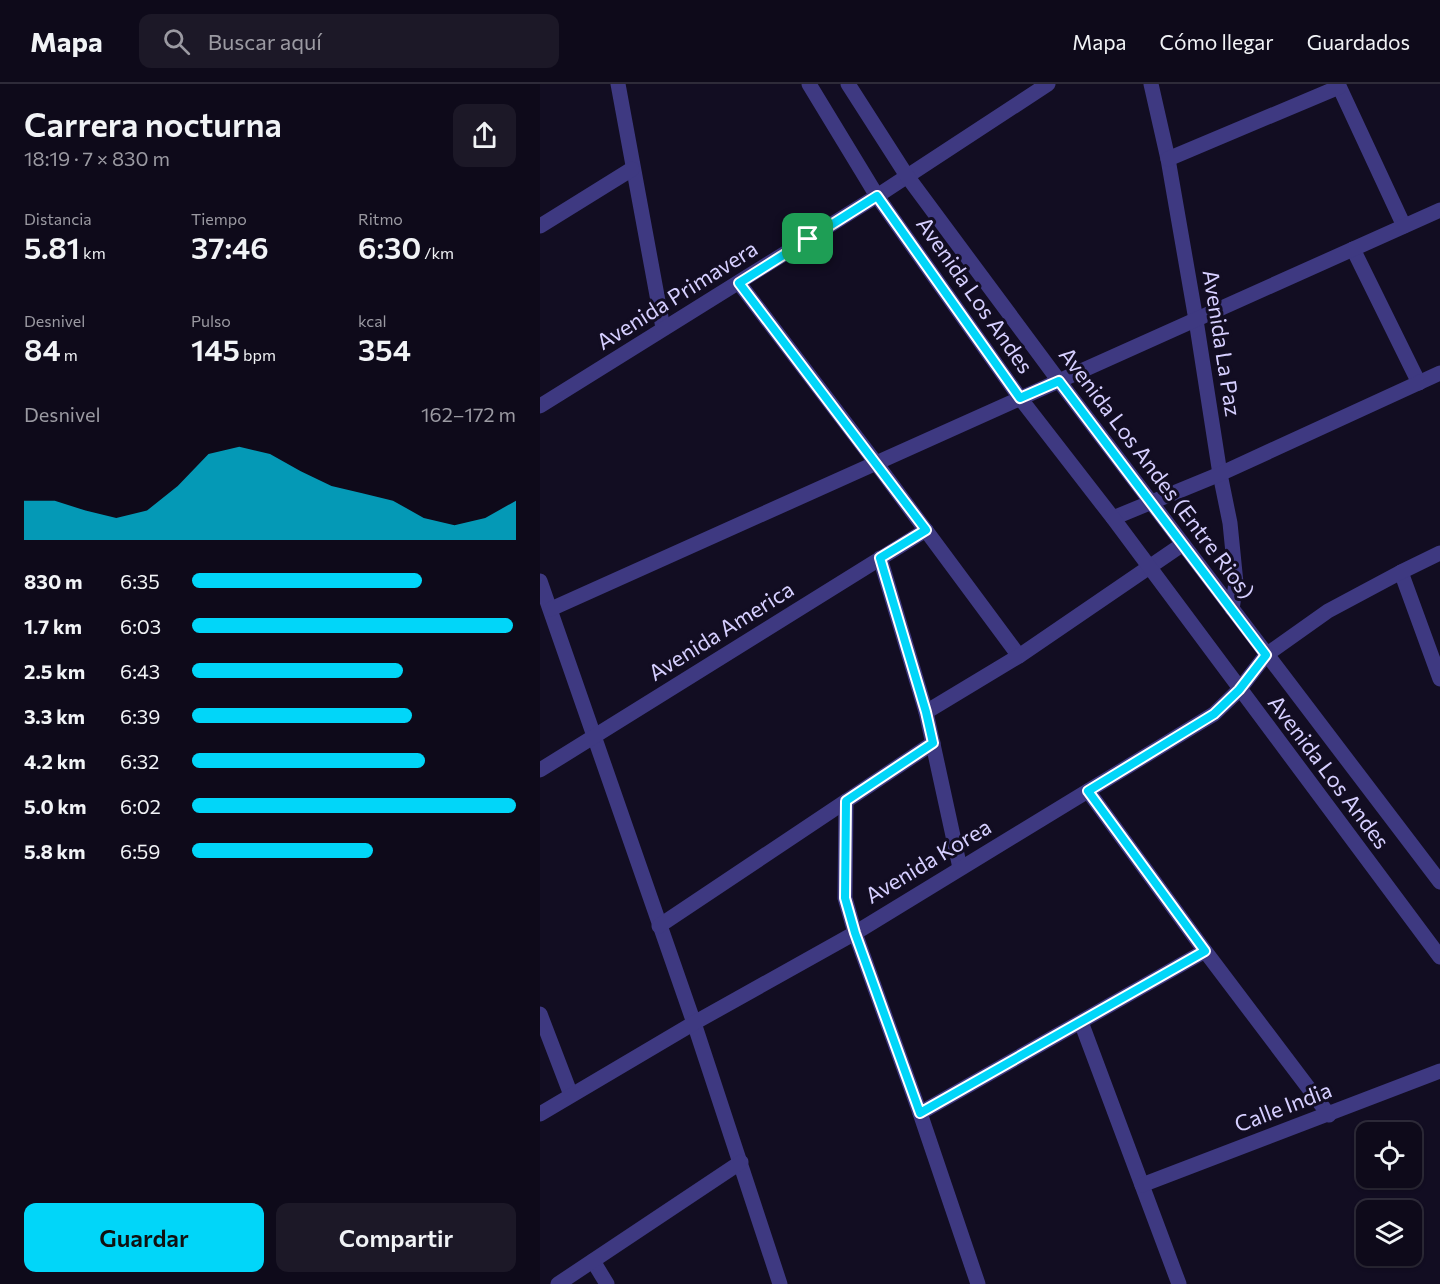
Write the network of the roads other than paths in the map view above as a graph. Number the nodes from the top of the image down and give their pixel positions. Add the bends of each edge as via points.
1 (618, 84) edge
2 (809, 84) edge
3 (1048, 84) edge
4 (1150, 84) edge
5 (849, 85) edge
6 (1338, 85) edge
7 (1168, 159) junction
8 (632, 169) junction
9 (906, 176) junction
10 (877, 196) junction
11 (1440, 210) edge
12 (540, 226) edge
13 (1404, 226) junction
14 (1353, 249) junction
15 (739, 283) junction
16 (1196, 320) junction
17 (663, 328) junction
18 (1440, 373) edge
19 (1059, 381) junction
20 (1419, 383) junction
21 (1020, 398) junction
22 (540, 406) edge
23 (876, 463) junction
24 (1220, 474) junction
25 (1152, 502) junction
26 (1113, 518) junction
27 (926, 530) junction
28 (1184, 544) junction
29 (1440, 554) edge
30 (880, 558) junction
31 (1149, 568) junction
32 (1401, 572) junction
33 (540, 581) edge
34 (551, 609) junction
35 (1232, 609) junction
36 (1266, 655) junction
37 (1019, 656) junction
38 (1440, 679) edge
39 (1239, 690) junction
40 (926, 712) junction
41 (595, 736) junction
42 (933, 743) junction
43 (540, 770) edge
44 (1088, 791) junction
45 (846, 801) junction
46 (960, 868) junction
47 (1440, 882) edge
48 (659, 926) junction
49 (855, 933) junction
50 (1205, 951) junction
51 (1440, 957) edge
52 (540, 1014) edge
53 (1081, 1022) junction
54 (694, 1023) junction
55 (1440, 1071) edge
56 (571, 1095) junction
57 (920, 1113) junction
58 (540, 1114) edge
59 (1329, 1114) junction
60 (741, 1162) junction
61 (1142, 1185) junction
62 (593, 1261) junction
63 (558, 1284) edge
64 (607, 1284) edge
65 (780, 1284) edge
66 (978, 1284) edge
67 (1179, 1284) edge

1 - 8 street
2 - 10 street, Avenida Los Andes
3 - 9 street, Avenida Primavera
4 - 7 street, Avenida La Paz
5 - 9 street, Avenida Los Andes (Entre Rios)
6 - 7 street
6 - 13 street
7 - 16 street, Avenida La Paz
8 - 12 street
8 - 17 street
9 - 10 street, Avenida Primavera
9 - 19 street, Avenida Los Andes (Entre Rios)
10 - 15 street, Avenida Primavera
10 - 21 street, Avenida Los Andes
11 - 13 street
13 - 14 street
14 - 16 street
14 - 20 street
15 - 17 street, Avenida Primavera
15 - 23 street
16 - 19 street
16 - 24 street, Avenida La Paz
17 - 22 street, Avenida Primavera
18 - 20 street
19 - 21 street
19 - 25 street, Avenida Los Andes (Entre Rios)
20 - 24 street
21 - 23 street
21 - 26 street, Avenida Los Andes
23 - 27 street
23 - 34 street
24 - 25 street
24 - 35 street, Avenida La Paz via 1236,583
25 - 26 street
25 - 28 street, Avenida Los Andes (Entre Rios)
26 - 31 street, Avenida Los Andes
27 - 30 street, Avenida America
27 - 37 street
28 - 31 street
28 - 35 street, Avenida Los Andes (Entre Rios)
29 - 32 street, Avenida Korea
30 - 40 street
30 - 41 street, Avenida America
31 - 37 street
31 - 39 street, Avenida Los Andes
32 - 36 street, Avenida Korea via 1328,611
32 - 38 street
33 - 34 street
34 - 41 street
35 - 36 street, Avenida Los Andes (Entre Rios)
36 - 39 street, Avenida Korea
36 - 47 street, Avenida Los Andes (Entre Rios)
37 - 40 street
39 - 44 street, Avenida Korea via 1214,714
39 - 51 street, Avenida Los Andes
40 - 42 street
41 - 43 street, Avenida America
41 - 48 street
42 - 45 street
42 - 46 street
44 - 46 street, Avenida Korea
44 - 50 street
45 - 48 street
45 - 49 street via 845,898
46 - 49 street, Avenida Korea
48 - 54 street
49 - 54 street, Avenida Korea
49 - 57 street
50 - 53 street
50 - 59 street
52 - 56 street
53 - 57 street
53 - 61 street
54 - 56 street, Avenida Korea
54 - 60 street
55 - 59 street, Calle India
56 - 58 street, Avenida Korea
57 - 66 street
59 - 61 street, Calle India
60 - 62 street
60 - 65 street
61 - 67 street
62 - 63 street
62 - 64 street

